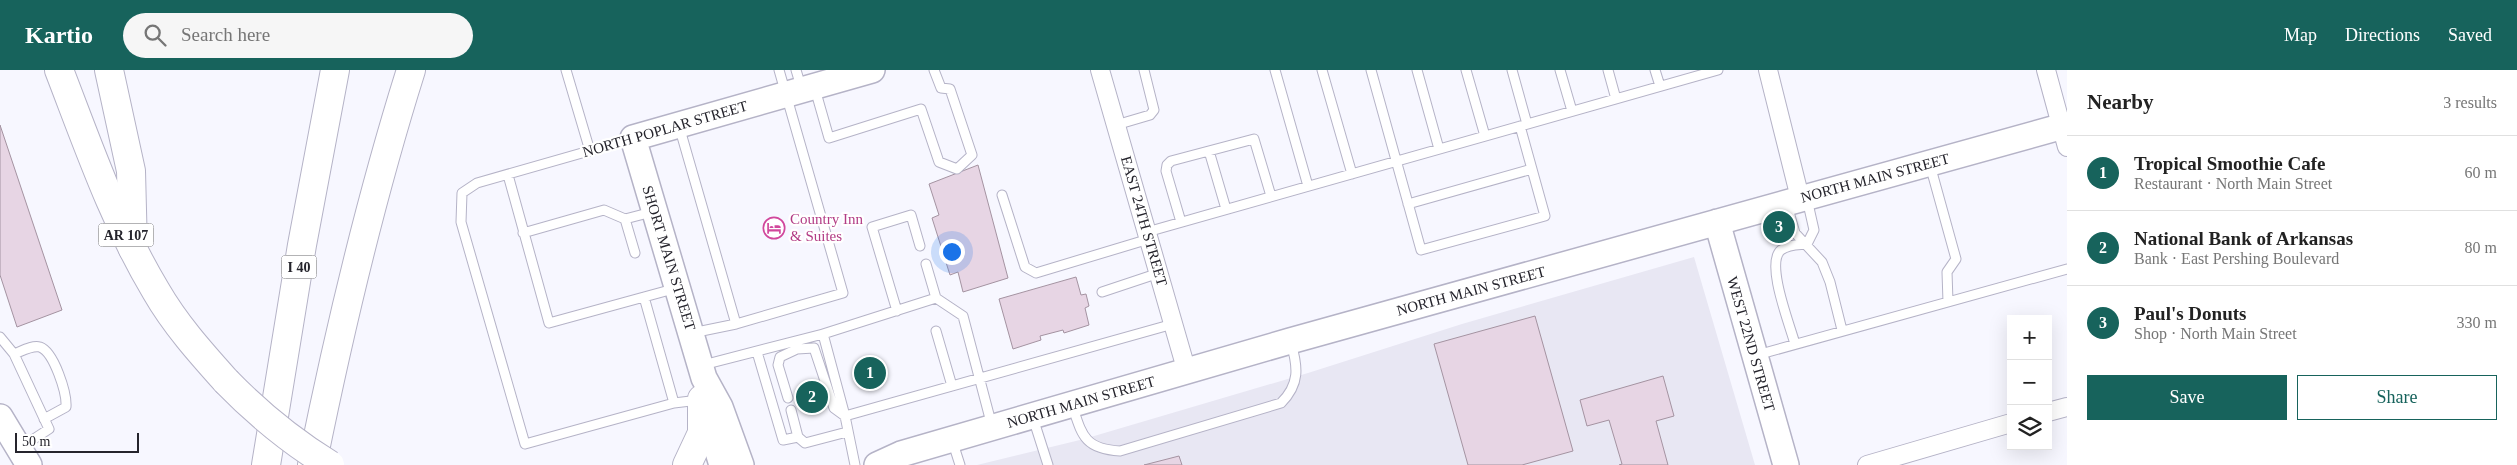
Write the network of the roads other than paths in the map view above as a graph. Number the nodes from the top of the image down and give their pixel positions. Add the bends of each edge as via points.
1 (58, 70) edge
2 (109, 70) edge
3 (334, 70) edge
4 (411, 70) edge
5 (566, 70) edge
6 (779, 70) edge
7 (872, 70) edge
8 (934, 70) edge
9 (1100, 70) edge
10 (1144, 70) edge
11 (1274, 70) edge
12 (1322, 70) edge
13 (1370, 70) edge
14 (1417, 70) edge
15 (1466, 70) edge
16 (1512, 70) edge
17 (1560, 70) edge
18 (1608, 70) edge
19 (1655, 70) edge
20 (1718, 70) edge
21 (1768, 70) edge
22 (2046, 70) edge
23 (1703, 72) edge
24 (847, 74) edge
25 (799, 85) edge
26 (1660, 86) junction
27 (1616, 99) junction
28 (1572, 111) junction
29 (679, 125) junction
30 (1116, 125) junction
31 (1524, 125) junction
32 (2065, 133) edge
33 (1484, 136) junction
34 (633, 138) junction
35 (1439, 149) junction
36 (1209, 150) junction
37 (590, 151) junction
38 (1396, 162) junction
39 (1929, 163) junction
40 (1532, 169) junction
41 (508, 174) junction
42 (1352, 174) junction
43 (1308, 186) junction
44 (1002, 195) dead end
45 (1271, 196) junction
46 (1798, 199) junction
47 (1408, 204) junction
48 (1226, 209) junction
49 (655, 212) junction
50 (626, 219) junction
51 (1181, 222) junction
52 (1717, 222) junction
53 (523, 233) junction
54 (1148, 235) junction
55 (1808, 244) junction
56 (920, 246) dead end
57 (132, 249) junction
58 (635, 253) dead end
59 (926, 264) dead end
60 (2067, 269) edge
61 (1159, 273) junction
62 (678, 288) junction
63 (1102, 292) dead end
64 (644, 297) junction
65 (936, 298) junction
66 (1948, 302) junction
67 (897, 311) junction
68 (736, 324) junction
69 (1173, 324) junction
70 (1842, 330) junction
71 (936, 331) dead end
72 (691, 333) junction
73 (823, 334) junction
74 (0, 337) edge
75 (1290, 341) junction
76 (1795, 344) junction
77 (757, 352) junction
78 (14, 354) junction
79 (1754, 355) junction
80 (1187, 372) junction
81 (979, 378) junction
82 (702, 381) junction
83 (952, 386) junction
84 (788, 398) dead end
85 (674, 403) junction
86 (1071, 405) junction
87 (2067, 407) edge
88 (791, 410) dead end
89 (2052, 411) edge
90 (845, 416) junction
91 (1033, 416) junction
92 (0, 417) edge
93 (44, 419) junction
94 (2007, 424) edge
95 (992, 428) junction
96 (847, 432) junction
97 (798, 437) junction
98 (952, 440) junction
99 (24, 457) edge
100 (903, 460) edge
101 (266, 465) edge
102 (312, 465) edge
103 (330, 465) edge
104 (687, 465) edge
105 (722, 465) edge
106 (741, 465) edge
107 (855, 465) edge
108 (877, 465) edge
109 (960, 465) edge
110 (1048, 465) edge
111 (1786, 465) edge
112 (1867, 465) edge

1 - 57 main road, AR 107
2 - 57 main road via 131,171
3 - 101 main road, I 40
4 - 102 main road via 369,212
5 - 37 lane
6 - 25 lane
7 - 24 main road, NORTH POPLAR STREET
8 - 25 lane via 941,88 950,89 972,155 957,169 939,162 921,109 830,138
9 - 30 street, EAST 24TH STREET
10 - 30 lane via 1154,110 1150,115
11 - 43 lane
12 - 42 lane
13 - 38 lane
14 - 35 lane
15 - 33 lane
16 - 31 lane
17 - 28 lane
18 - 27 lane
19 - 26 lane
20 - 23 lane
21 - 46 street
22 - 32 street
23 - 26 lane
24 - 25 main road, NORTH POPLAR STREET
25 - 29 main road, NORTH POPLAR STREET
25 - 68 lane via 843,293
26 - 27 lane
27 - 28 lane
28 - 31 lane
29 - 34 main road, NORTH POPLAR STREET
29 - 68 lane
30 - 54 street, EAST 24TH STREET
31 - 33 lane
31 - 40 lane
32 - 39 main road, NORTH MAIN STREET
33 - 35 lane
34 - 37 lane, NORTH POPLAR STREET
34 - 49 main road, SHORT MAIN STREET
35 - 38 lane
36 - 45 lane via 1254,138
36 - 48 lane
36 - 51 lane via 1167,165
37 - 41 lane, NORTH POPLAR STREET
38 - 42 lane
38 - 47 lane
39 - 46 main road, NORTH MAIN STREET
39 - 66 lane via 1956,259 1948,272
40 - 47 lane
40 - 47 lane via 1545,216 1421,250
41 - 53 lane
41 - 85 lane, NORTH POPLAR STREET via 477,183 462,194 461,222 524,444
42 - 43 lane
43 - 45 lane
44 - 54 lane via 1024,267 1036,274
45 - 48 lane
46 - 52 main road, NORTH MAIN STREET
46 - 55 lane via 1814,230
46 - 55 lane via 1795,233
48 - 51 lane
49 - 50 lane
49 - 62 main road, SHORT MAIN STREET
50 - 53 lane via 604,210
50 - 58 lane
51 - 54 lane
52 - 75 main road, NORTH MAIN STREET
52 - 79 main road, WEST 22ND STREET
53 - 64 lane via 549,323
54 - 61 street, EAST 24TH STREET
55 - 70 lane via 1822,262 1830,282
55 - 76 lane via 1789,245 1776,258 1776,280
56 - 67 lane via 911,215 872,227
57 - 103 main road, AR 107, bridge via 190,340 226,381 252,408 299,446
59 - 65 lane
60 - 66 lane
61 - 63 lane
61 - 69 street, EAST 24TH STREET
62 - 64 lane
62 - 72 main road, SHORT MAIN STREET
64 - 85 lane
65 - 67 lane
65 - 81 lane via 963,316
66 - 70 lane
67 - 73 lane
68 - 72 lane
69 - 80 street, EAST 24TH STREET
69 - 81 lane
70 - 76 lane
71 - 83 lane
72 - 82 main road, SHORT MAIN STREET
73 - 77 lane
73 - 90 lane
74 - 78 lane
75 - 80 main road, NORTH MAIN STREET
75 - 86 lane via 1298,366 1297,375 1290,394 1281,402 1120,451 1090,444 1082,434
76 - 79 lane
77 - 82 lane
77 - 97 lane via 783,440
78 - 93 lane
78 - 93 lane via 35,346 50,354 67,399 66,407
79 - 111 main road, WEST 22ND STREET
80 - 86 main road, NORTH MAIN STREET
81 - 83 lane
81 - 95 lane
82 - 85 lane
82 - 104 main road via 702,433
82 - 105 main road
82 - 106 main road via 720,408
83 - 90 lane
84 - 90 lane via 778,365 780,357 797,349 814,348 834,408
86 - 91 main road, NORTH MAIN STREET
87 - 89 street
88 - 97 lane
90 - 96 lane
91 - 95 main road, NORTH MAIN STREET
91 - 110 lane
92 - 99 main road
93 - 99 lane via 49,429
94 - 112 street
95 - 98 main road, NORTH MAIN STREET
96 - 97 lane via 805,443
96 - 107 lane
98 - 100 main road, NORTH MAIN STREET
98 - 109 lane
100 - 108 main road, NORTH MAIN STREET

